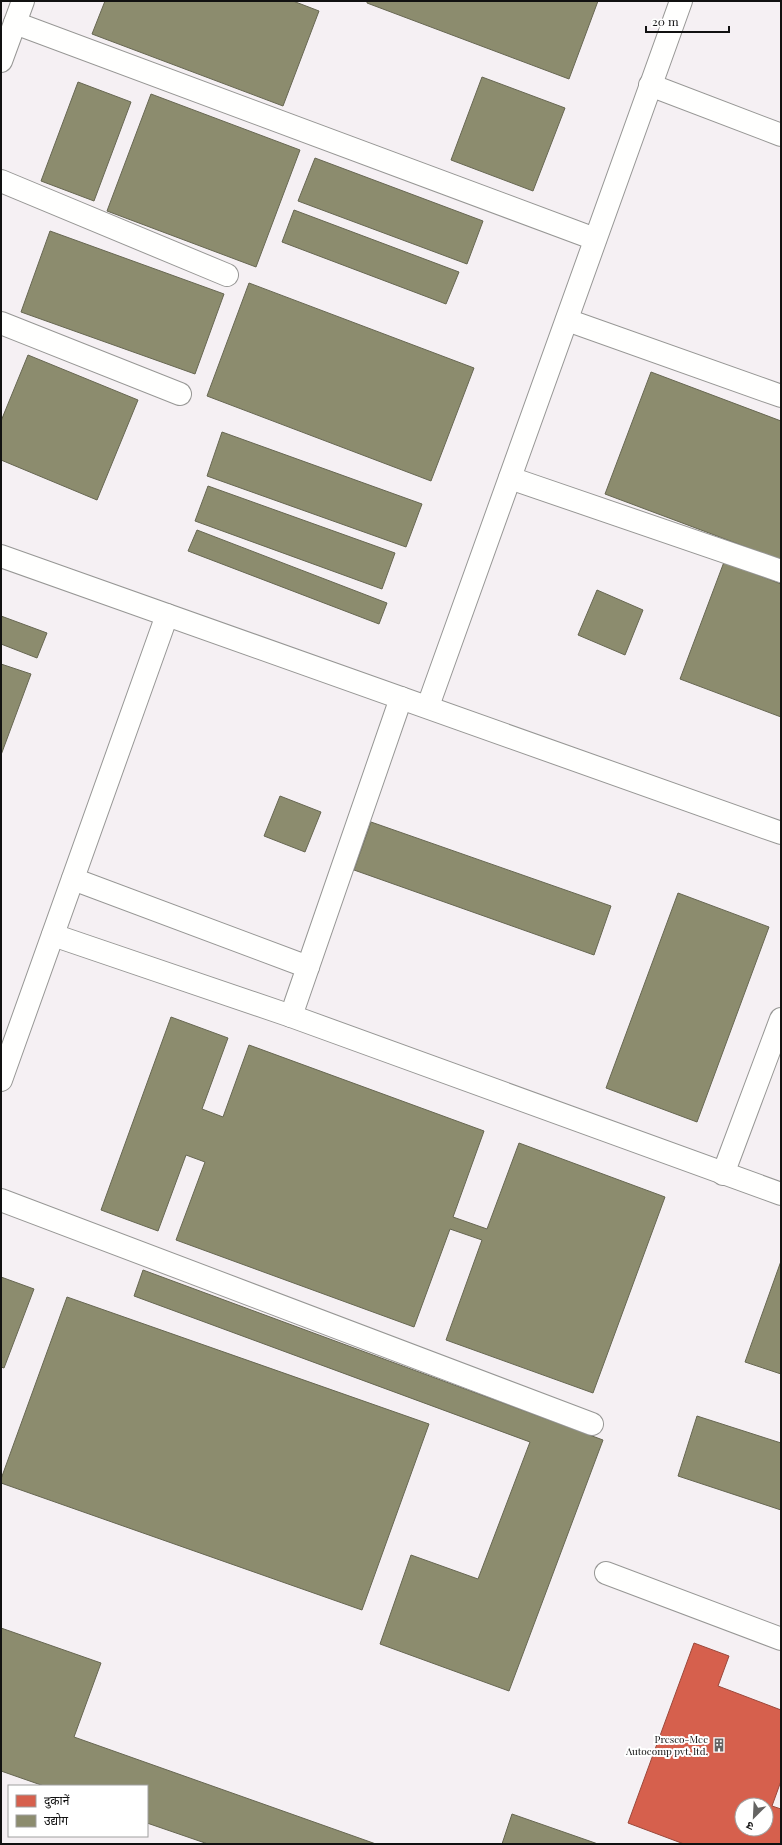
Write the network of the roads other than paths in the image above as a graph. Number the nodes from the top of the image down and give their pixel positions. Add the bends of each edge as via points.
1 (23, 1) edge
2 (681, 1) edge
3 (15, 23) junction
4 (1, 61) edge
5 (650, 86) junction
6 (781, 135) edge
7 (1, 181) edge
8 (595, 239) junction
9 (227, 275) dead end
10 (567, 320) junction
11 (1, 323) edge
12 (180, 394) dead end
13 (781, 396) edge
14 (510, 478) junction
15 (1, 556) edge
16 (781, 571) edge
17 (167, 615) junction
18 (400, 698) junction
19 (428, 706) junction
20 (781, 833) edge
21 (73, 879) junction
22 (53, 935) junction
23 (308, 967) junction
24 (291, 1016) junction
25 (781, 1019) edge
26 (1, 1080) edge
27 (724, 1174) junction
28 (781, 1194) edge
29 (1, 1200) edge
30 (592, 1424) dead end
31 (606, 1573) dead end
32 (781, 1639) edge

1 - 3 lane
2 - 5 lane
3 - 4 lane
3 - 8 lane
5 - 6 lane
5 - 8 lane
7 - 9 lane
8 - 10 lane
10 - 13 lane
10 - 14 lane
11 - 12 lane
14 - 16 lane
14 - 19 lane
15 - 17 lane
17 - 18 lane
17 - 21 lane
18 - 19 lane
18 - 23 lane
19 - 20 lane
21 - 22 lane
21 - 23 lane
22 - 24 lane
22 - 26 lane
23 - 24 lane
24 - 27 lane
25 - 27 lane
27 - 28 lane
29 - 30 lane
31 - 32 lane

